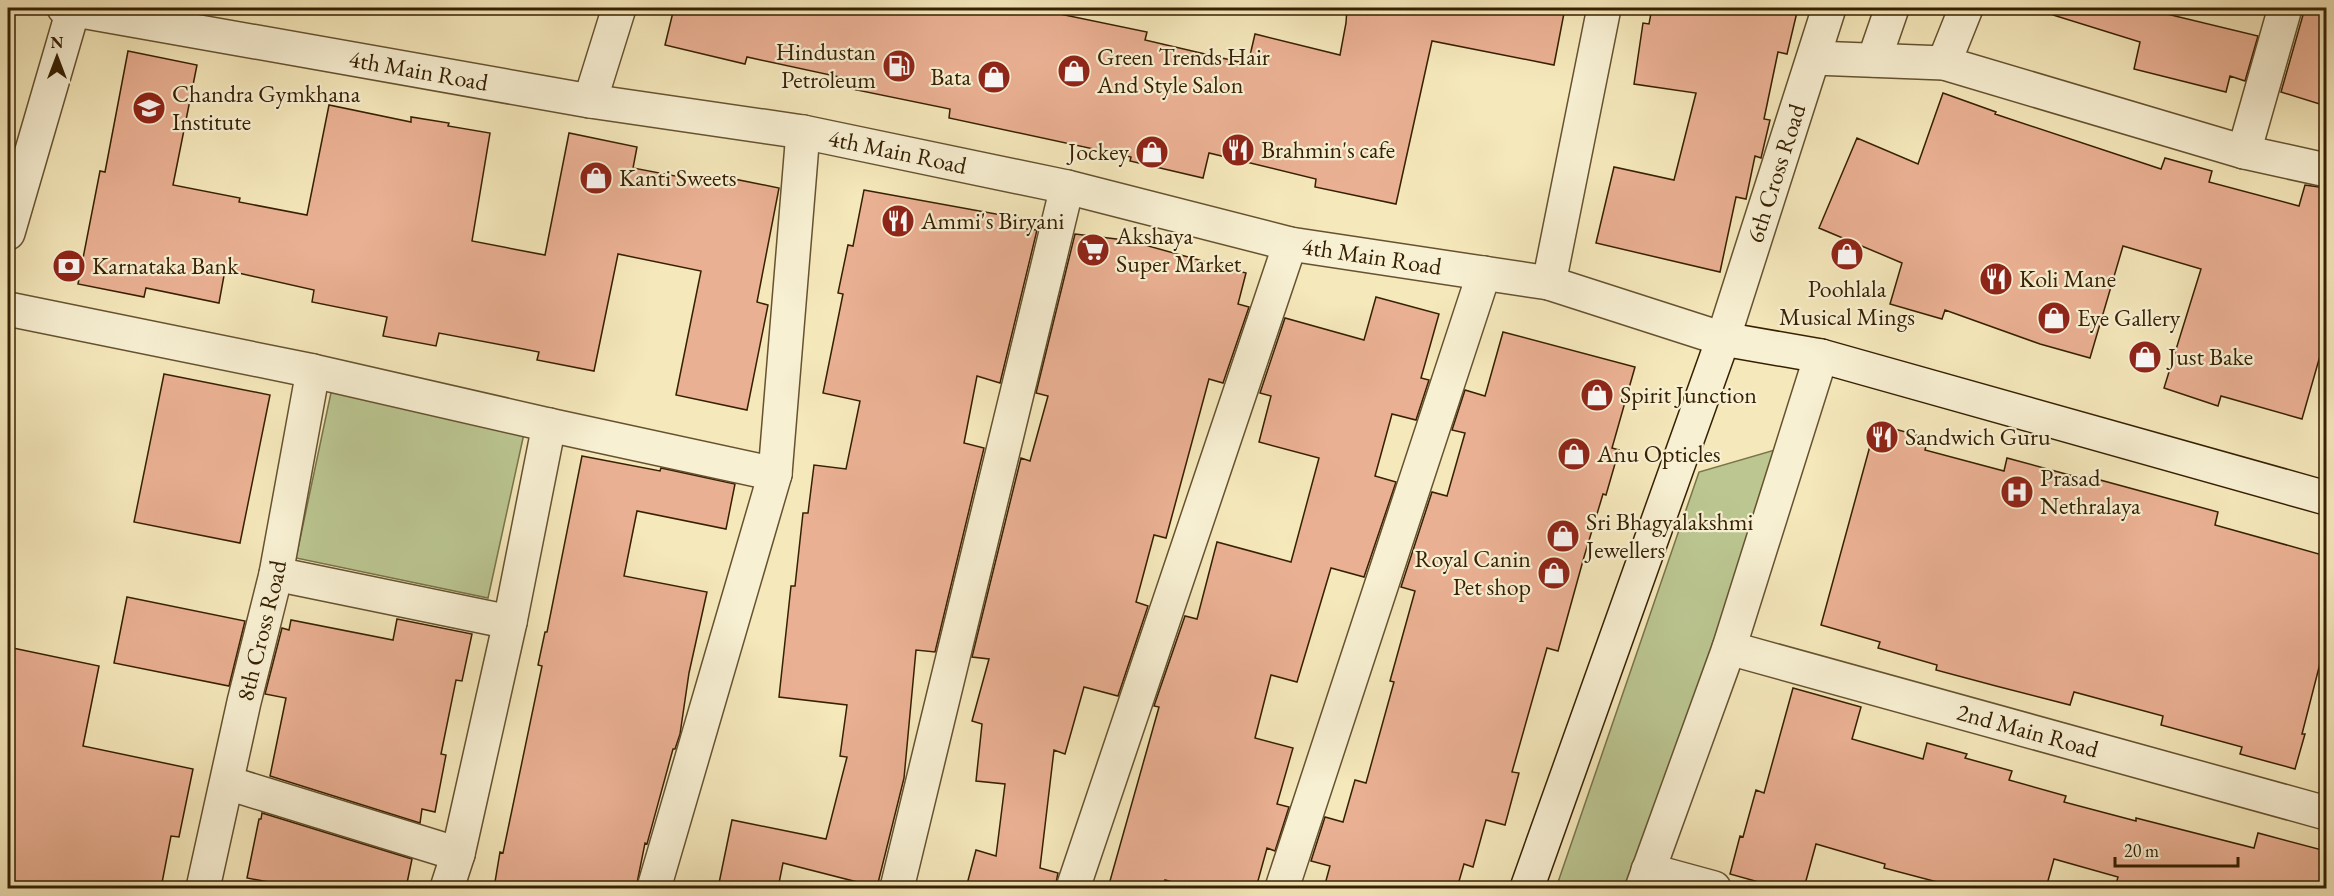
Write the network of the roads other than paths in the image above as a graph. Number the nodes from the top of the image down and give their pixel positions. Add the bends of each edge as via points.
1 (619, 8) edge
2 (1604, 8) edge
3 (1829, 8) edge
4 (1892, 8) edge
5 (1966, 8) edge
6 (2285, 8) edge
7 (68, 9) edge
8 (1814, 58) junction
9 (1874, 60) junction
10 (1944, 63) junction
11 (590, 101) junction
12 (803, 132) junction
13 (2244, 152) junction
14 (2326, 170) edge
15 (1066, 187) junction
16 (8, 233) edge
17 (1290, 244) junction
18 (1484, 273) junction
19 (1549, 284) junction
20 (8, 309) edge
21 (1723, 339) junction
22 (1821, 356) junction
23 (313, 371) junction
24 (549, 425) junction
25 (775, 474) junction
26 (2326, 498) edge
27 (276, 574) junction
28 (510, 622) junction
29 (1729, 648) junction
30 (228, 783) junction
31 (2326, 813) edge
32 (458, 854) junction
33 (1645, 879) edge
34 (203, 888) edge
35 (447, 888) edge
36 (654, 888) edge
37 (897, 888) edge
38 (1072, 888) edge
39 (1282, 888) edge
40 (1527, 888) edge
41 (1714, 888) edge

1 - 11 street
2 - 19 street
3 - 8 street, 6th Cross Road
4 - 9 street
5 - 10 street
6 - 13 street
7 - 11 street, 4th Main Road
7 - 16 street
8 - 9 street
8 - 21 street, 6th Cross Road
9 - 10 street
10 - 13 street
11 - 12 street, 4th Main Road
12 - 15 street, 4th Main Road
12 - 25 street
13 - 14 street
15 - 17 street, 4th Main Road
15 - 37 street
17 - 18 street, 4th Main Road
17 - 38 street
18 - 19 street, 4th Main Road
18 - 39 street
19 - 21 street, 4th Main Road
20 - 23 street
21 - 22 street, 4th Main Road
21 - 40 street, 6th Cross Road
22 - 26 street, 4th Main Road
22 - 29 street
23 - 24 street
23 - 27 street, 8th Cross Road
24 - 25 street
24 - 28 street
25 - 36 street
27 - 28 street
27 - 30 street, 8th Cross Road
28 - 32 street
29 - 31 street, 2nd Main Road
29 - 33 street
30 - 32 street
30 - 34 street, 8th Cross Road
32 - 35 street
33 - 41 street

